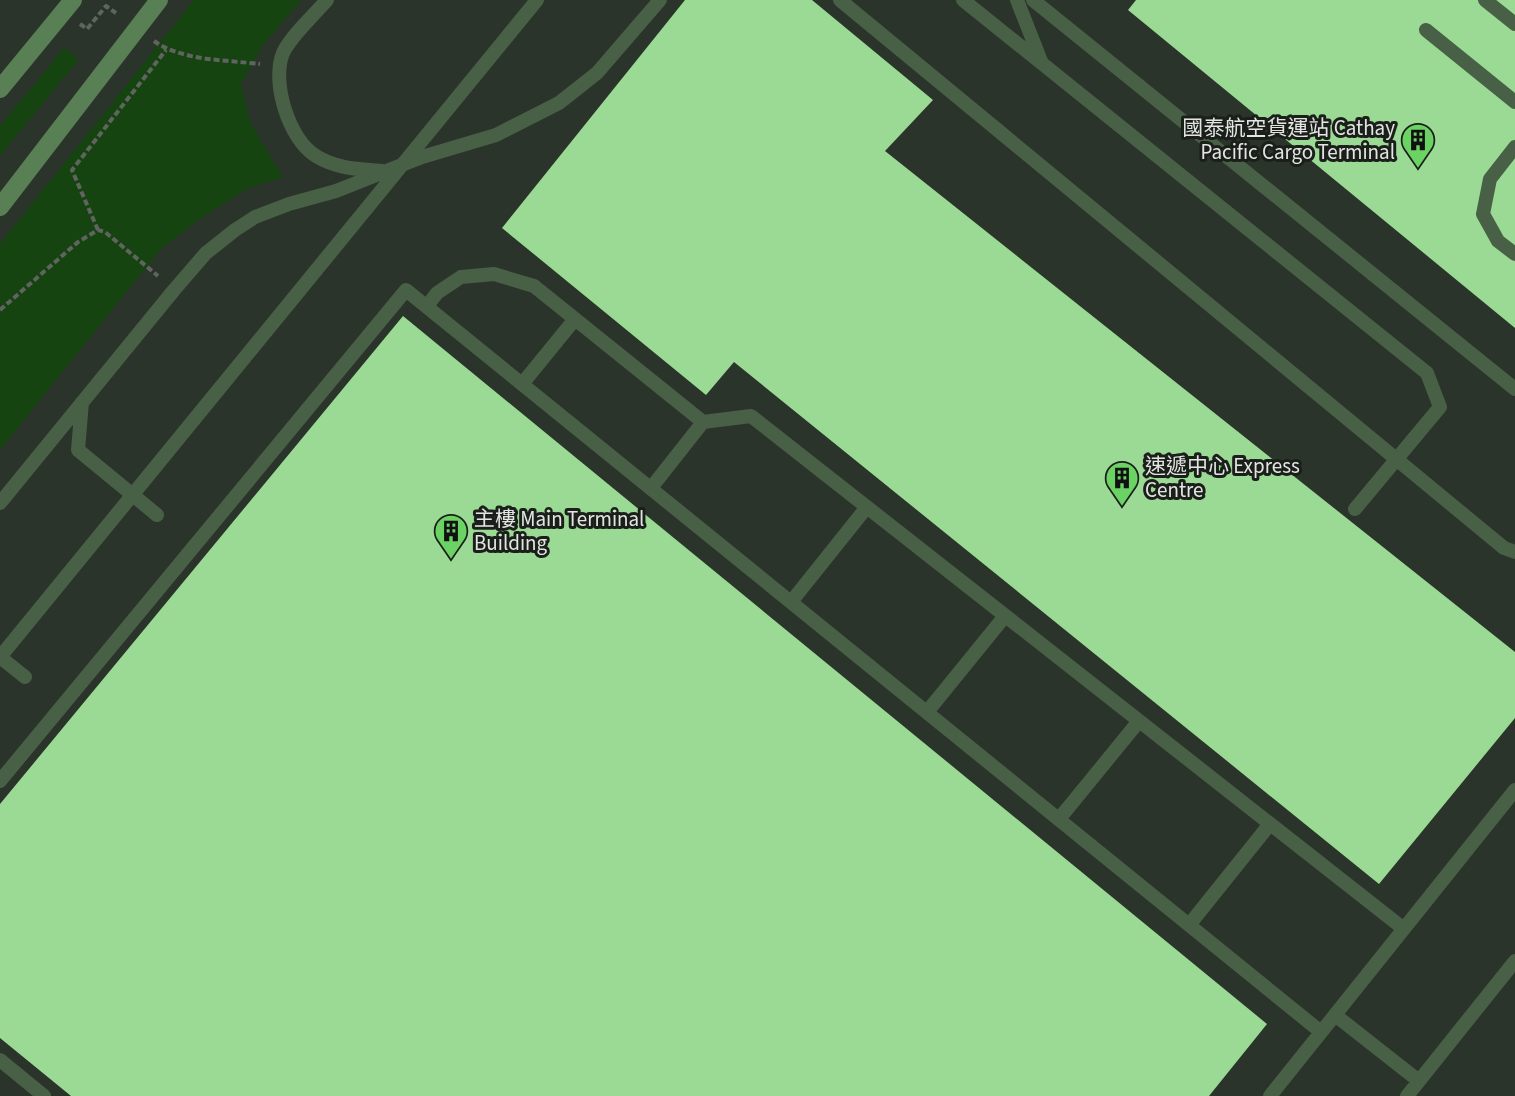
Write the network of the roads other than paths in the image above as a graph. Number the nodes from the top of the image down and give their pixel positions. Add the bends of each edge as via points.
1 (73, 0) edge
2 (159, 0) edge
3 (327, 0) edge
4 (537, 0) edge
5 (660, 0) edge
6 (840, 0) edge
7 (963, 0) edge
8 (1017, 0) edge
9 (1034, 0) edge
10 (1485, 0) edge
11 (1515, 24) edge
12 (1426, 30) dead end
13 (1042, 63) junction
14 (0, 89) edge
15 (1515, 102) edge
16 (1515, 147) edge
17 (386, 171) junction
18 (0, 207) edge
19 (1515, 254) edge
20 (427, 306) junction
21 (575, 319) junction
22 (522, 384) junction
23 (1515, 389) edge
24 (82, 402) junction
25 (703, 422) junction
26 (651, 488) junction
27 (0, 503) edge
28 (867, 507) junction
29 (1355, 509) dead end
30 (157, 515) dead end
31 (1515, 552) edge
32 (791, 602) junction
33 (1005, 616) junction
34 (0, 657) edge
35 (25, 677) dead end
36 (927, 712) junction
37 (1139, 721) junction
38 (0, 781) edge
39 (1515, 790) edge
40 (1059, 819) junction
41 (1270, 824) junction
42 (1189, 925) junction
43 (1404, 929) junction
44 (1515, 961) edge
45 (1335, 1015) junction
46 (1321, 1032) junction
47 (0, 1060) edge
48 (1419, 1081) junction
49 (44, 1096) edge
50 (1270, 1096) edge
51 (1407, 1096) edge

1 - 14 street
2 - 18 street
3 - 17 lane via 284,51 279,67 282,106 298,139 314,155 339,167
4 - 34 lane
5 - 17 lane via 597,73 559,103 496,135
6 - 31 lane via 1503,549
7 - 13 lane
8 - 13 lane
9 - 23 lane
10 - 11 lane
12 - 15 lane
13 - 29 lane via 1428,374 1440,407
16 - 19 lane via 1490,179 1483,214 1498,241
17 - 24 lane via 255,217 206,253
20 - 21 lane via 437,293 461,277 494,274 534,286
20 - 22 lane
20 - 38 lane via 406,290
21 - 22 lane
21 - 25 lane
22 - 26 lane
24 - 27 lane
24 - 30 lane via 78,450
25 - 26 lane
25 - 28 lane via 751,416
26 - 32 lane
28 - 32 lane
28 - 33 lane
32 - 36 lane
33 - 36 lane
33 - 37 lane
34 - 35 lane
36 - 40 lane
37 - 40 lane
37 - 41 lane
39 - 43 lane
40 - 42 lane
41 - 42 lane
41 - 43 lane
42 - 46 lane
43 - 45 lane
44 - 48 lane
45 - 46 lane
45 - 48 lane
46 - 50 lane
47 - 49 lane
48 - 51 lane

